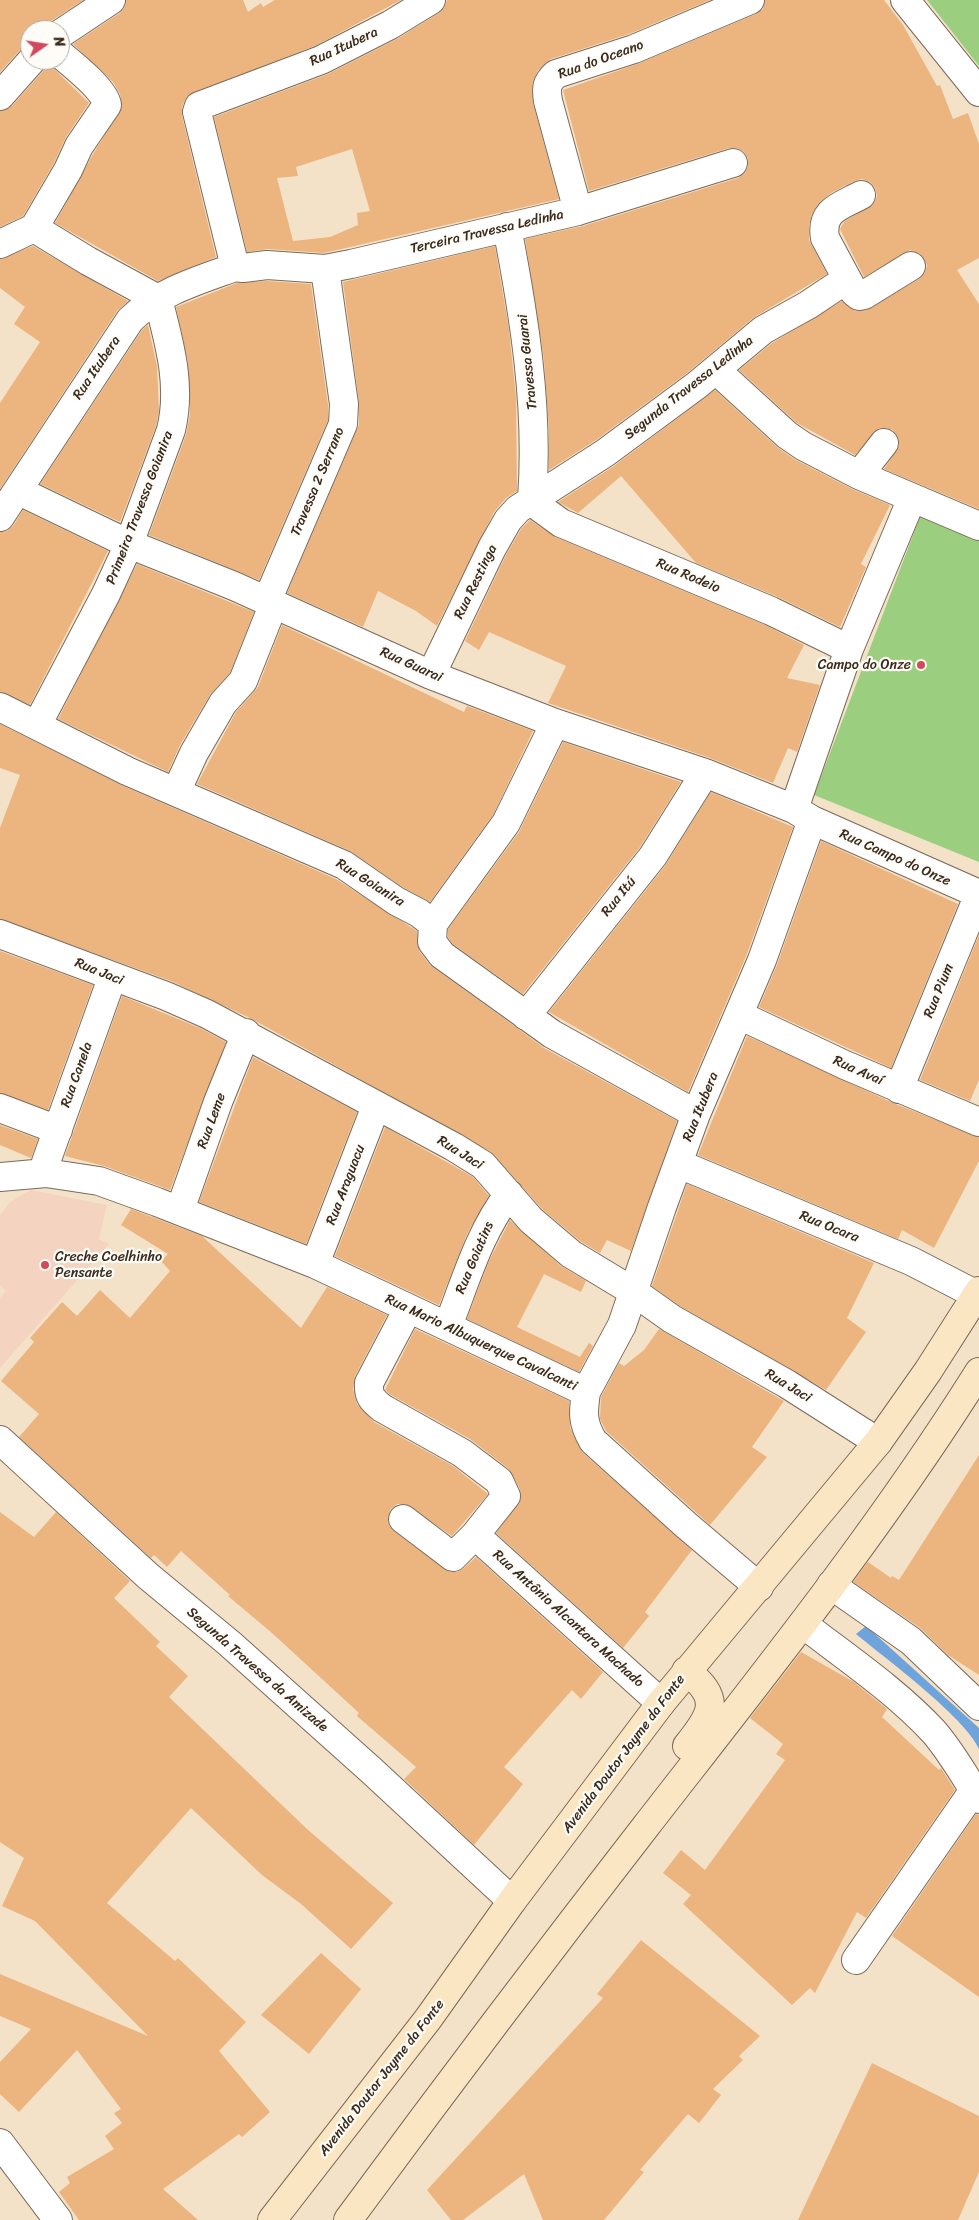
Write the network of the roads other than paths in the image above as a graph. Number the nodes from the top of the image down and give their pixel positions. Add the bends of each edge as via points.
1 (111, 0) edge
2 (431, 0) edge
3 (750, 0) edge
4 (905, 0) edge
5 (70, 27) edge
6 (70, 63) edge
7 (23, 70) edge
8 (979, 92) edge
9 (0, 96) edge
10 (734, 163) dead end
11 (861, 194) dead end
12 (578, 211) junction
13 (507, 227) junction
14 (34, 228) junction
15 (0, 244) edge
16 (911, 266) dead end
17 (235, 267) junction
18 (325, 269) junction
19 (847, 279) junction
20 (158, 299) junction
21 (716, 370) junction
22 (884, 443) dead end
23 (860, 475) junction
24 (19, 491) junction
25 (532, 498) junction
26 (912, 498) junction
27 (0, 517) edge
28 (979, 526) edge
29 (129, 544) junction
30 (271, 602) junction
31 (849, 649) junction
32 (431, 675) junction
33 (0, 707) edge
34 (555, 722) junction
35 (37, 725) junction
36 (705, 773) junction
37 (176, 792) junction
38 (803, 814) junction
39 (979, 894) edge
40 (433, 924) junction
41 (0, 934) edge
42 (112, 978) junction
43 (739, 1015) junction
44 (526, 1016) junction
45 (246, 1033) junction
46 (899, 1089) junction
47 (376, 1106) junction
48 (0, 1108) edge
49 (696, 1114) junction
50 (979, 1122) edge
51 (58, 1130) junction
52 (679, 1164) junction
53 (46, 1173) junction
54 (0, 1177) edge
55 (509, 1194) junction
56 (180, 1210) junction
57 (315, 1264) junction
58 (634, 1292) junction
59 (978, 1293) edge
60 (408, 1309) junction
61 (448, 1326) junction
62 (975, 1388) edge
63 (586, 1392) junction
64 (0, 1440) edge
65 (878, 1442) junction
66 (403, 1519) dead end
67 (475, 1535) junction
68 (831, 1585) junction
69 (759, 1587) junction
70 (803, 1624) junction
71 (686, 1670) junction
72 (661, 1703) junction
73 (979, 1706) edge
74 (976, 1795) edge
75 (512, 1901) junction
76 (856, 1960) dead end
77 (514, 1996) junction
78 (0, 2143) edge
79 (58, 2220) edge
80 (272, 2220) edge
81 (348, 2220) edge

1 - 5 street
2 - 17 street, Rua Itubera via 321,60 205,102 198,108
3 - 12 street, Rua do Oceano via 634,49 556,74 549,80 546,87 548,102
4 - 8 street
6 - 14 street via 95,87 107,105 79,146
7 - 9 street
10 - 12 street, Terceira Travessa Ledinha
11 - 19 street via 829,213 823,228
12 - 13 street, Terceira Travessa Ledinha
13 - 18 street, Terceira Travessa Ledinha
13 - 25 street, Travessa Guarai via 521,300 534,419
14 - 15 street
14 - 20 street
16 - 19 street via 861,296 854,292
17 - 18 street, Terceira Travessa Ledinha via 267,265
17 - 20 street, Rua Itubera
18 - 30 street, Travessa 2 Serrano via 344,404 343,424
19 - 21 street, Segunda Travessa Ledinha via 763,330
20 - 24 street, Rua Itubera via 144,306 130,320
20 - 29 street, Primeira Travessa Goianira via 172,350 175,412
21 - 23 street via 787,435
21 - 25 street, Segunda Travessa Ledinha via 605,453
22 - 23 street
23 - 26 street
24 - 27 street, Rua Itubera
24 - 29 street, Rua Guarai
25 - 31 street, Rua Rodeio via 561,523 771,611
25 - 32 street, Rua Restinga via 504,527
26 - 28 street
26 - 31 street, Rua Itubera
29 - 30 street, Rua Guarai
29 - 35 street, Primeira Travessa Goianira
30 - 32 street, Rua Guarai
30 - 37 street, Travessa 2 Serrano via 244,681 223,703
31 - 38 street, Rua Itubera
32 - 34 street, Rua Guarai
33 - 35 street, Rua Goianira
34 - 36 street, Rua Guarai
34 - 40 street via 506,823
35 - 37 street, Rua Goianira
36 - 38 street, Rua Guarai
36 - 44 street, Rua Itú via 653,856
37 - 40 street, Rua Goianira via 344,865
38 - 39 street, Rua Campo do Onze
38 - 43 street, Rua Itubera via 762,960
39 - 46 street, Rua Pium
40 - 44 street via 432,942 442,955
41 - 42 street, Rua Jaci
42 - 45 street, Rua Jaci via 166,996
42 - 51 street, Rua Canela
43 - 46 street, Rua Avaí
43 - 49 street, Rua Itubera
44 - 49 street via 567,1043
45 - 47 street, Rua Jaci
45 - 56 street, Rua Leme
46 - 50 street, Rua Avaí
47 - 55 street, Rua Jaci via 483,1165
47 - 57 street, Rua Araguacu
48 - 51 street
49 - 52 street, Rua Itubera
51 - 53 street, Rua Canela via 46,1162
52 - 58 street, Rua Itubera
52 - 59 street, Rua Ocara via 911,1260
53 - 54 street
53 - 56 street, Rua Mario Albuquerque Cavalcanti via 98,1181
55 - 58 street, Rua Jaci via 531,1220 571,1254
55 - 61 street, Rua Goiatins via 494,1213 473,1256
56 - 57 street, Rua Mario Albuquerque Cavalcanti
57 - 60 street, Rua Mario Albuquerque Cavalcanti
58 - 63 street, Rua Itubera via 622,1325
58 - 65 street, Rua Jaci via 672,1319 787,1384
59 - 65 main road, Avenida Doutor Jayme da Fonte
60 - 61 street, Rua Mario Albuquerque Cavalcanti
60 - 67 street via 369,1382 368,1393 382,1408 462,1453 499,1481 506,1496
61 - 63 street, Rua Mario Albuquerque Cavalcanti
62 - 68 main road
63 - 69 street, Rua Mario Albuquerque Cavalcanti via 583,1411 592,1441
64 - 75 street, Segunda Travessa da Amizade via 148,1576 372,1771
65 - 69 main road, Avenida Doutor Jayme da Fonte
66 - 67 street via 453,1557
67 - 72 street, Rua Antônio Alcantara Machado
68 - 70 main road
68 - 73 street via 911,1641
69 - 71 main road, Avenida Doutor Jayme da Fonte
70 - 74 street via 894,1695 934,1732 957,1761
70 - 77 main road
71 - 72 main road, Avenida Doutor Jayme da Fonte
71 - 77 main road via 708,1692 711,1702 708,1717 520,1958
72 - 75 main road, Avenida Doutor Jayme da Fonte
74 - 76 street
75 - 80 main road, Avenida Doutor Jayme da Fonte via 428,2019
77 - 81 main road
78 - 79 street

